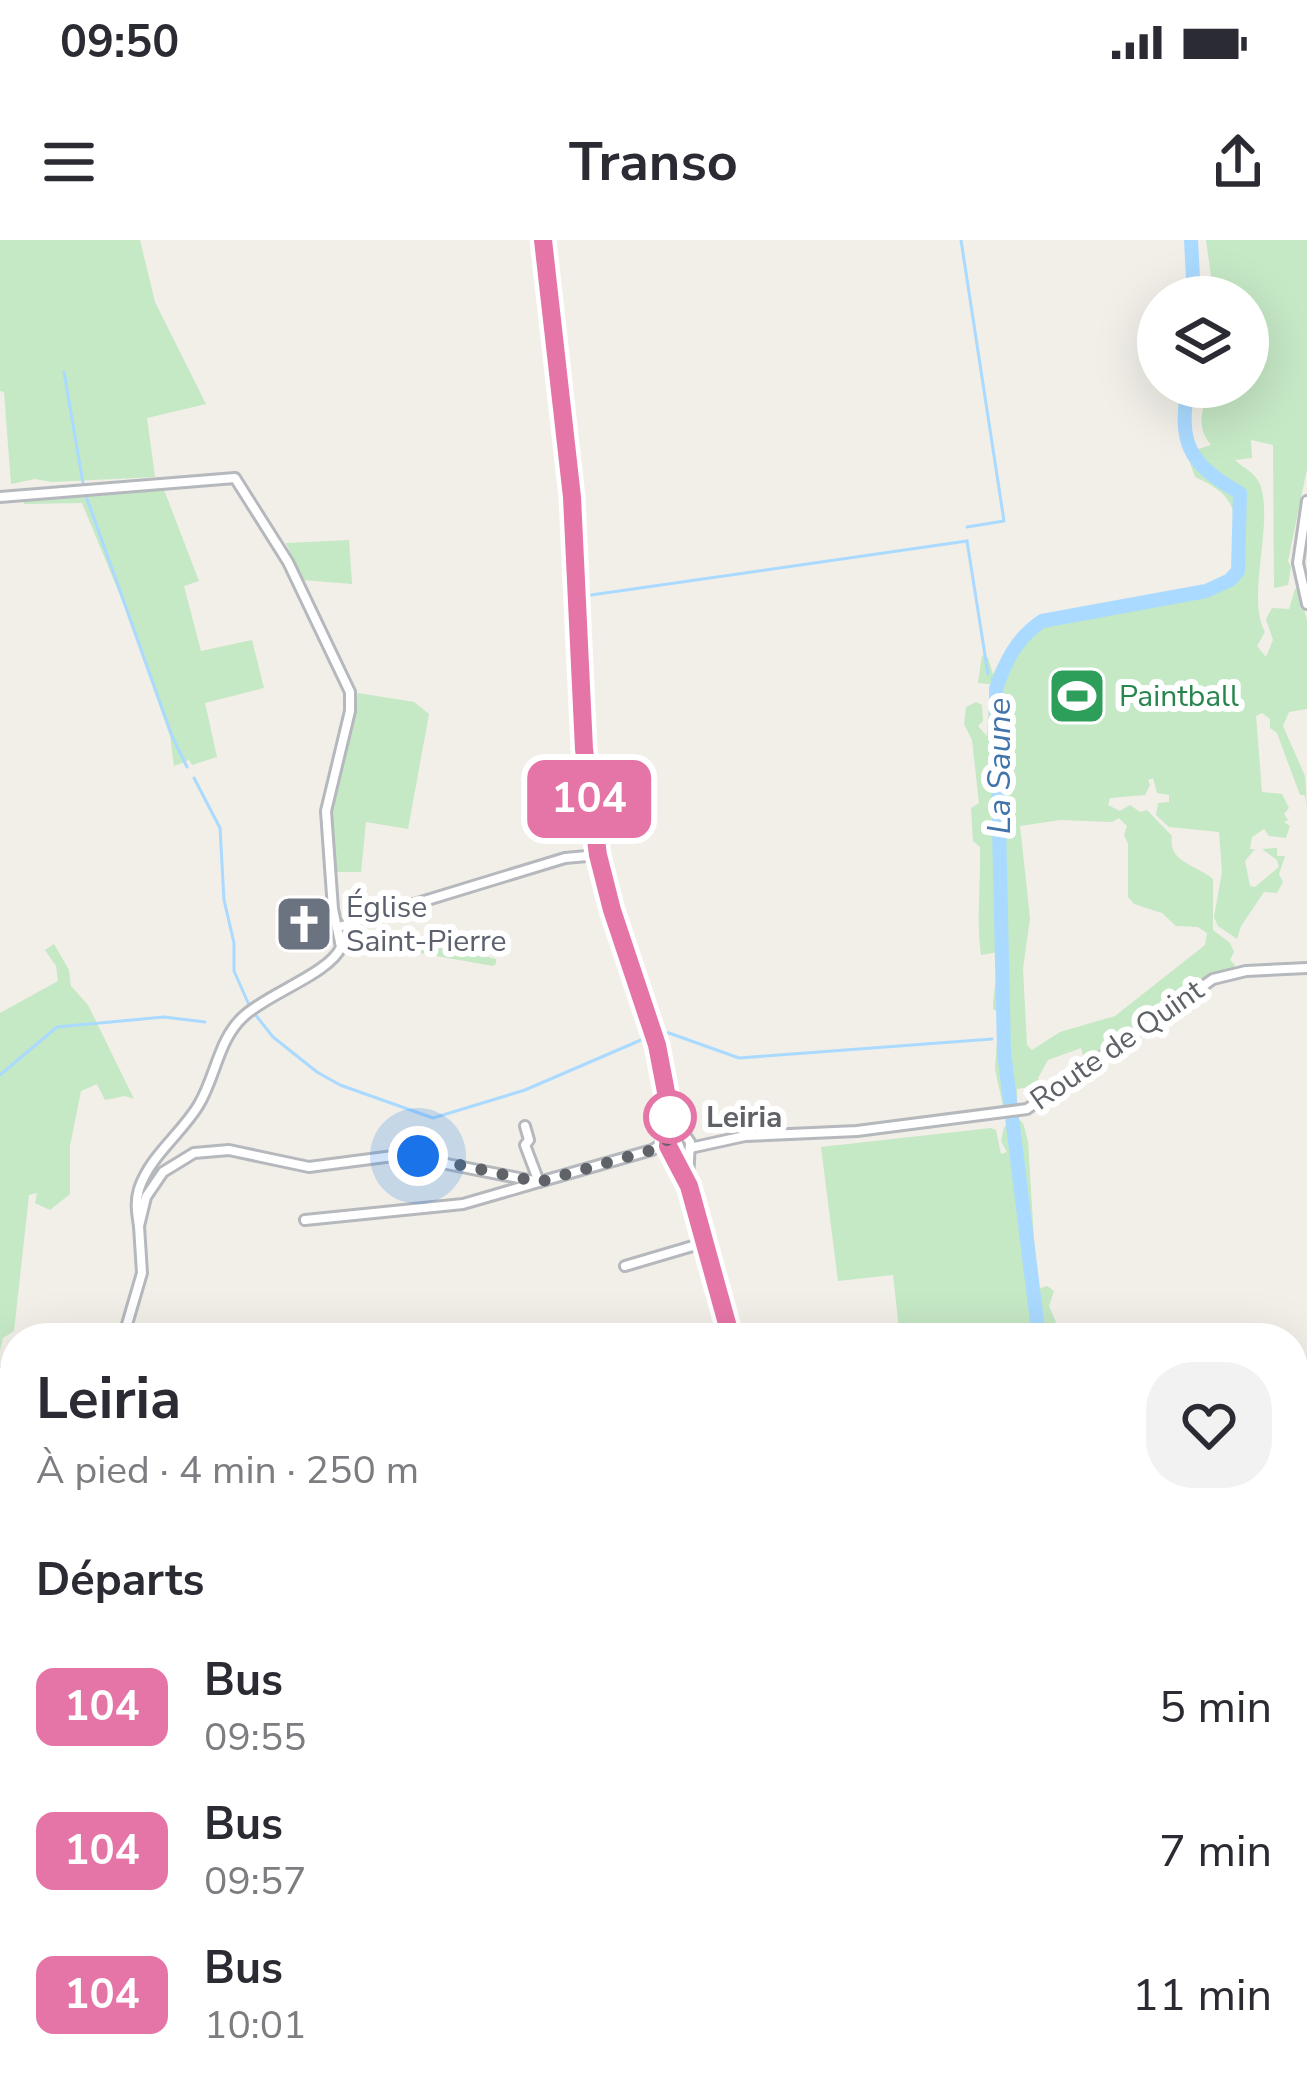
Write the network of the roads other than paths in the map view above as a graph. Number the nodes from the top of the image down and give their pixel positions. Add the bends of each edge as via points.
1 (543, 240) edge
2 (0, 497) edge
3 (1307, 501) edge
4 (1307, 604) edge
5 (598, 855) junction
6 (339, 927) junction
7 (1307, 968) edge
8 (670, 1113) junction
9 (525, 1126) dead end
10 (686, 1135) junction
11 (669, 1139) junction
12 (711, 1140) junction
13 (689, 1149) junction
14 (652, 1150) junction
15 (672, 1153) junction
16 (539, 1182) junction
17 (689, 1186) junction
18 (304, 1220) dead end
19 (140, 1226) junction
20 (704, 1243) junction
21 (625, 1266) dead end
22 (128, 1323) edge
23 (727, 1323) edge

1 - 5 street
2 - 6 street via 235,478 288,562 350,692 326,811
3 - 4 street via 1298,563
5 - 6 street
5 - 8 street via 652,1023
6 - 19 street via 334,960 268,998 227,1034 205,1094 140,1187
7 - 12 street, Route de Quint via 1213,980 1021,1111
8 - 10 street
8 - 11 street
9 - 16 street
10 - 11 street
10 - 12 street, Route de Quint
10 - 13 street
11 - 14 street
11 - 15 street
12 - 13 street, Route de Quint
13 - 15 street, Route de Quint
13 - 17 street
14 - 15 street
14 - 16 street
15 - 17 street
16 - 18 street via 463,1204
16 - 19 street via 418,1156 309,1167 206,1150 156,1179
17 - 20 street
19 - 22 street via 142,1274
20 - 21 street
20 - 23 street

